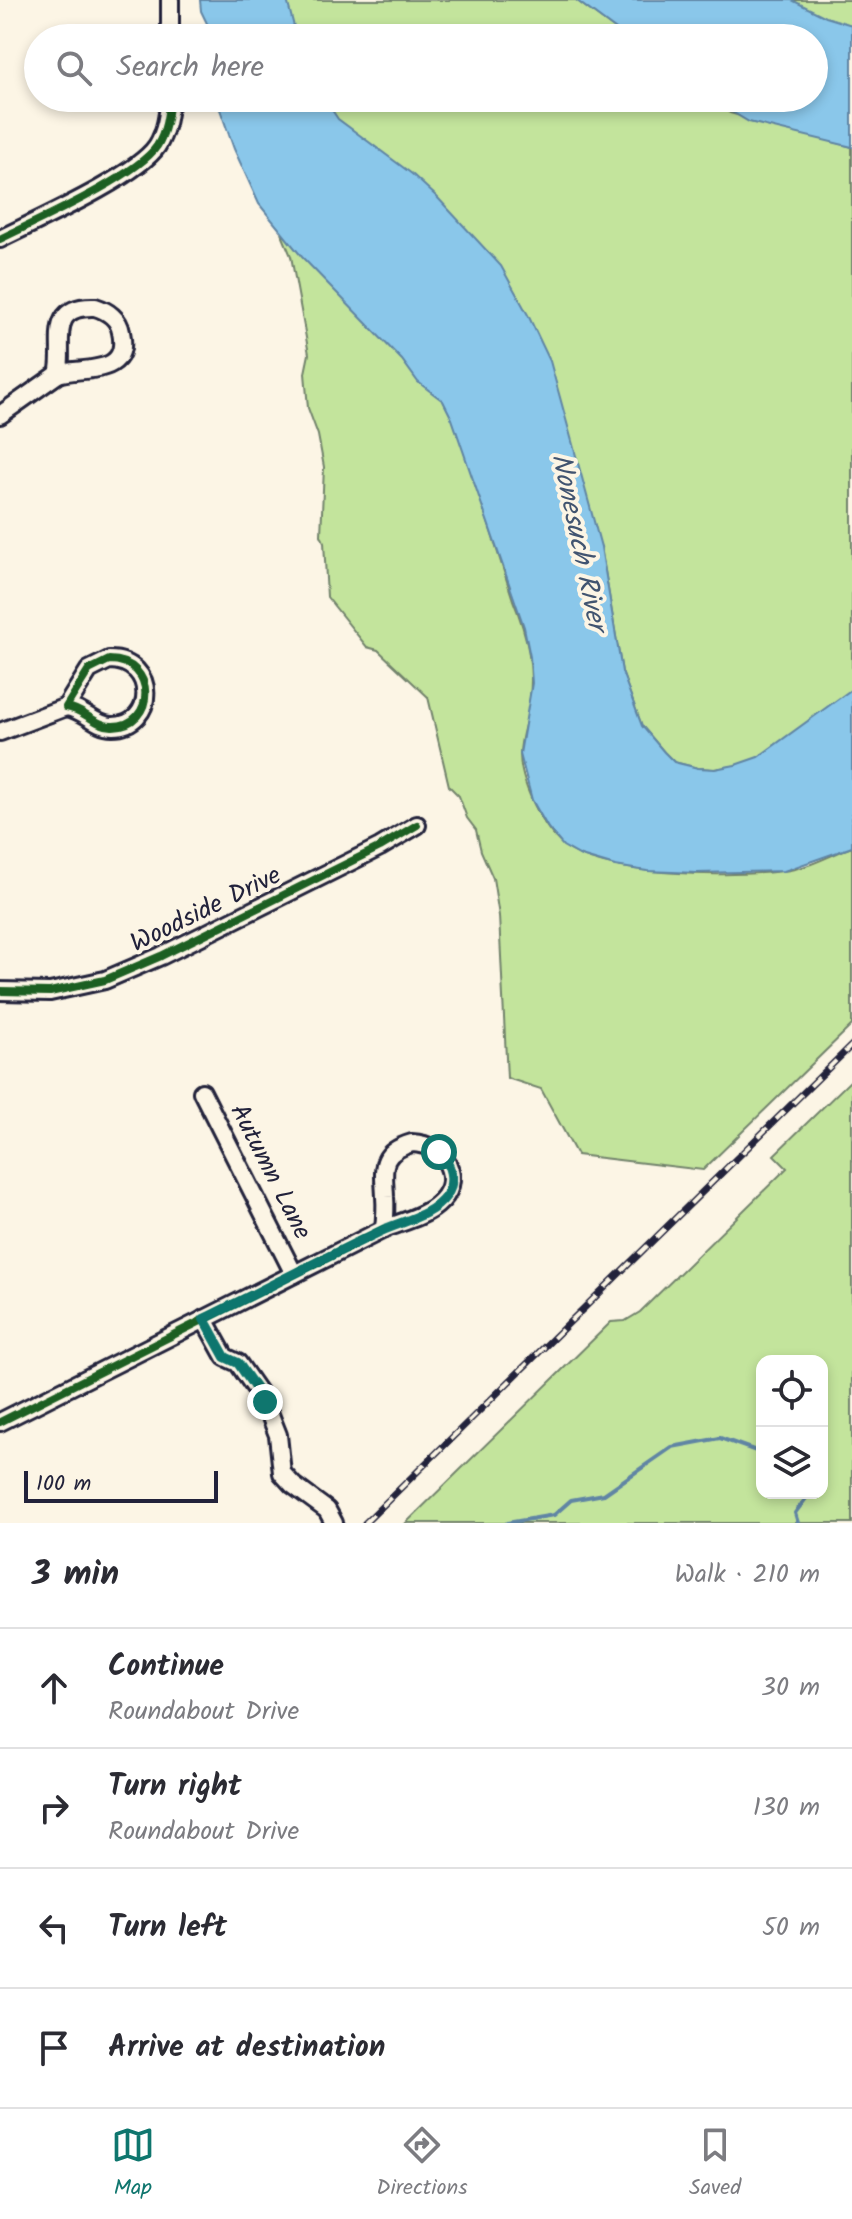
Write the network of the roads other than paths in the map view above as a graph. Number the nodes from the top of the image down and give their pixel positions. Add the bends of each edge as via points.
1 (170, 0) edge
2 (170, 24) edge
3 (168, 112) edge
4 (0, 239) edge
5 (58, 374) junction
6 (0, 415) edge
7 (66, 707) junction
8 (0, 732) edge
9 (417, 825) dead end
10 (0, 991) edge
11 (202, 1092) dead end
12 (384, 1229) junction
13 (294, 1274) junction
14 (204, 1319) junction
15 (0, 1422) edge
16 (334, 1523) edge

1 - 2 street
3 - 4 street via 152,152 109,182
5 - 5 street via 98,370 113,362 122,339 112,316 89,307 66,318 58,335
5 - 6 street
7 - 7 street via 106,725 124,724 144,704 144,681 126,663 103,662 89,670
7 - 8 street
9 - 10 street, Woodside Drive via 105,980 50,992
11 - 13 street, Autumn Lane
12 - 12 street via 427,1212 445,1197 451,1170 439,1152 412,1143 386,1160
12 - 13 street
13 - 14 street
14 - 15 street
14 - 16 street via 225,1357 238,1363 265,1402 278,1435 282,1473 327,1510

